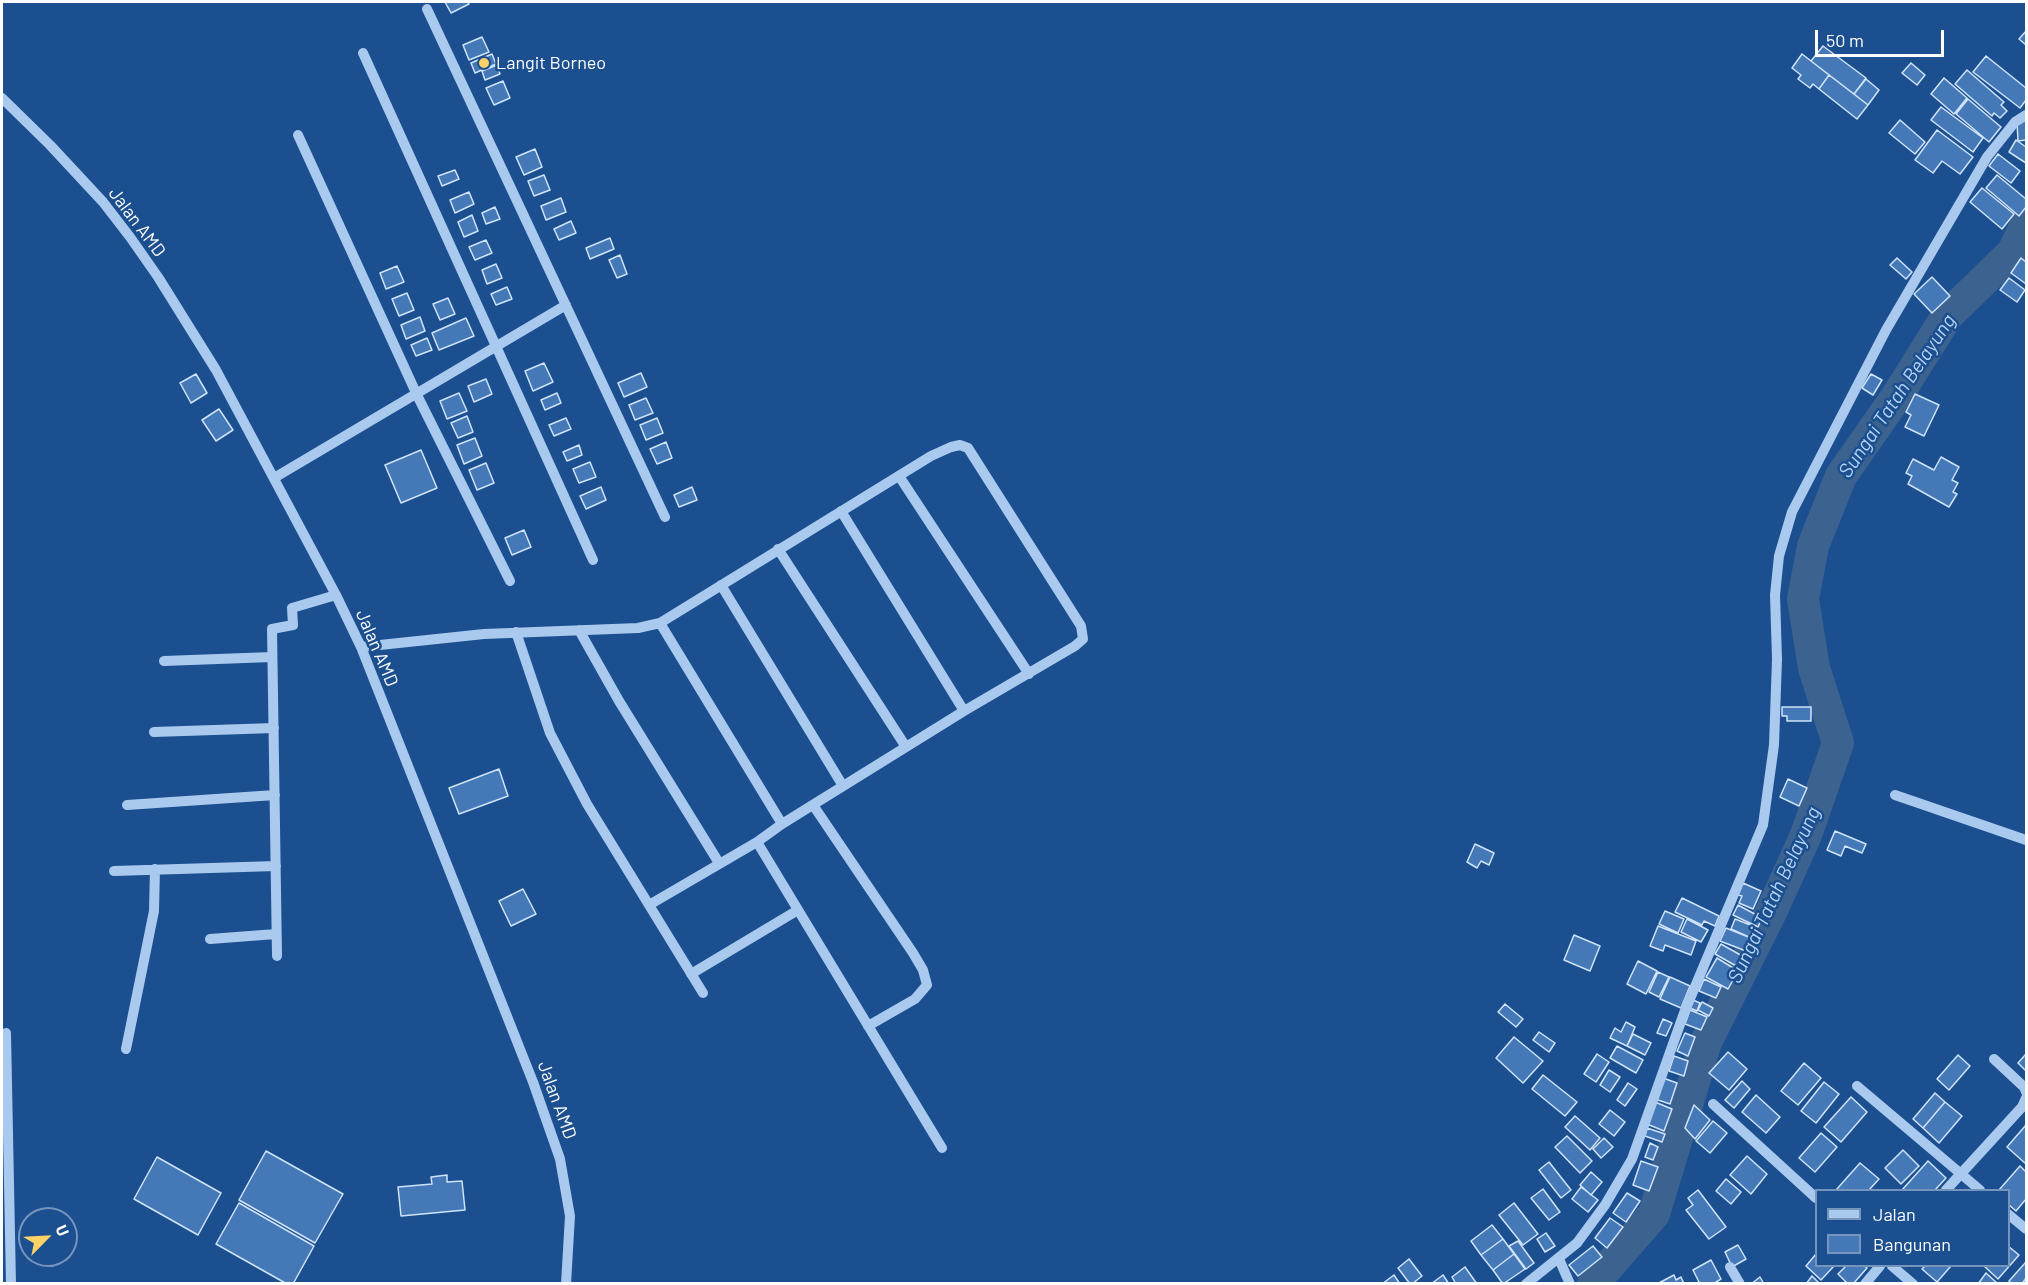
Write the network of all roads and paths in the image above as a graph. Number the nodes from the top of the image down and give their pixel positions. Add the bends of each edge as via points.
1 (427, 9) dead end
2 (363, 53) dead end
3 (2, 98) edge
4 (2026, 115) edge
5 (298, 135) dead end
6 (566, 305) junction
7 (496, 345) junction
8 (417, 395) junction
9 (899, 476) junction
10 (274, 478) junction
11 (841, 511) junction
12 (664, 517) dead end
13 (778, 549) junction
14 (593, 560) dead end
15 (510, 581) dead end
16 (720, 585) junction
17 (336, 595) junction
18 (660, 623) junction
19 (579, 630) junction
20 (516, 632) junction
21 (361, 647) junction
22 (273, 657) junction
23 (164, 661) dead end
24 (1029, 674) junction
25 (964, 711) junction
26 (274, 728) junction
27 (154, 732) dead end
28 (906, 747) junction
29 (843, 786) junction
30 (274, 795) junction
31 (1895, 795) dead end
32 (127, 805) dead end
33 (813, 805) junction
34 (782, 824) junction
35 (2026, 840) edge
36 (757, 842) junction
37 (719, 863) junction
38 (276, 866) junction
39 (155, 869) junction
40 (114, 871) dead end
41 (649, 905) junction
42 (798, 910) junction
43 (276, 934) junction
44 (210, 939) dead end
45 (277, 956) dead end
46 (691, 974) junction
47 (702, 993) dead end
48 (868, 1026) junction
49 (6, 1033) dead end
50 (126, 1049) dead end
51 (1994, 1059) dead end
52 (1857, 1086) dead end
53 (2026, 1092) edge
54 (2026, 1098) edge
55 (1713, 1104) dead end
56 (942, 1148) dead end
57 (1960, 1174) junction
58 (1948, 1189) edge
59 (1978, 1189) edge
60 (1815, 1197) edge
61 (2010, 1216) edge
62 (2026, 1229) edge
63 (1559, 1259) junction
64 (1730, 1267) dead end
65 (1879, 1267) edge
66 (1893, 1267) edge
67 (1568, 1279) edge
68 (11, 1284) edge
69 (566, 1284) edge
70 (1526, 1284) edge
71 (1740, 1284) edge
72 (1865, 1284) edge
73 (1913, 1284) edge

1 - 6 street
2 - 7 street
3 - 10 street, Jalan AMD via 103,202 130,237 216,370
4 - 63 street via 2015,122 1987,156 1886,330 1792,512 1779,556 1776,585 1774,746 1763,825 1684,1013 1632,1159 1591,1225
5 - 8 street
6 - 7 street
6 - 12 street
7 - 8 street
7 - 14 street
8 - 10 street
8 - 15 street
9 - 11 street
9 - 24 street
9 - 24 street via 951,447 968,447 1082,626 1083,639
10 - 17 street, Jalan AMD
11 - 13 street
11 - 25 street
13 - 16 street
13 - 28 street
16 - 18 street
16 - 29 street
17 - 21 street, Jalan AMD
17 - 22 street via 292,608 293,625 272,629
18 - 19 street via 638,628
18 - 34 street
19 - 20 street
19 - 37 street
20 - 21 street
20 - 41 street via 549,733
21 - 69 street, Jalan AMD via 560,1158 570,1216
22 - 23 street
22 - 26 street
24 - 25 street
25 - 28 street
26 - 27 street
26 - 30 street
28 - 29 street
29 - 33 street
30 - 32 street
30 - 38 street
31 - 35 street
33 - 34 street
33 - 48 street via 913,953 927,986 915,999
34 - 36 street
36 - 37 street
36 - 42 street
37 - 41 street
38 - 39 street
38 - 43 street
39 - 40 street
39 - 50 street via 154,911
41 - 46 street
42 - 46 street
42 - 48 street
43 - 44 street
43 - 45 street
46 - 47 street
48 - 56 street
49 - 68 street
51 - 53 street
52 - 57 street
54 - 57 street
55 - 60 street
57 - 58 street
57 - 59 street
61 - 62 street
63 - 67 street
63 - 70 street
64 - 71 street
65 - 72 street
66 - 73 street

